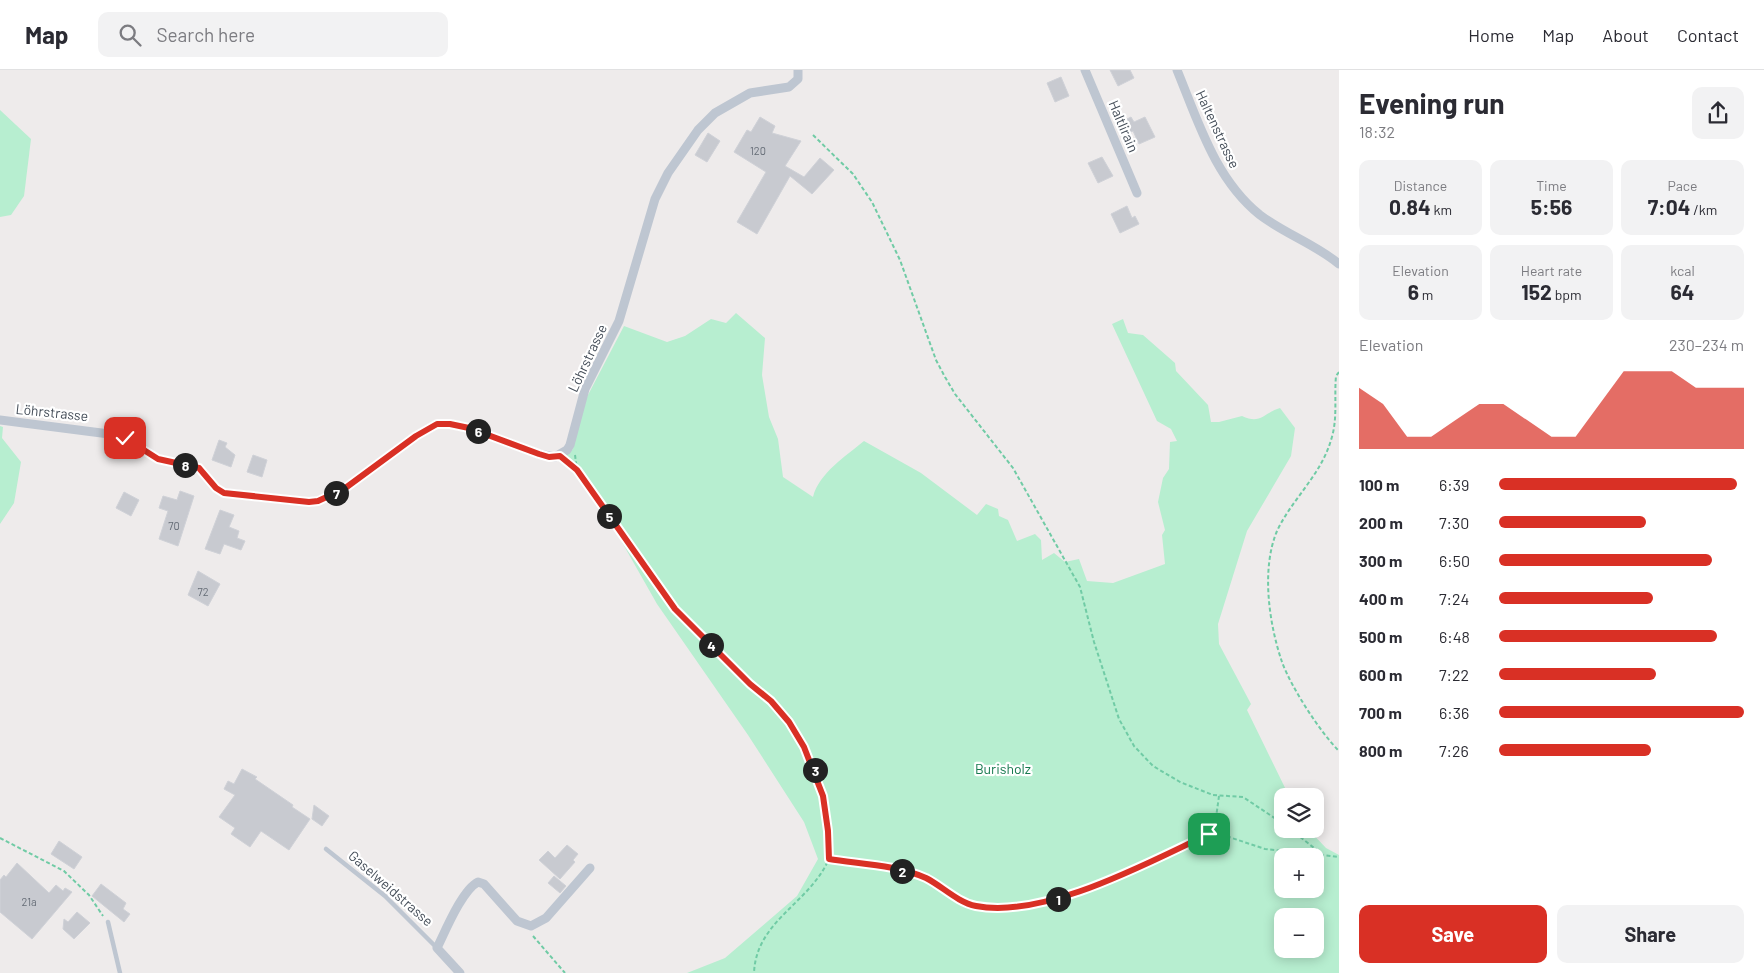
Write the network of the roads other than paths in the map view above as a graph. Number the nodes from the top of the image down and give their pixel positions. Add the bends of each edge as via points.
1 (798, 70) edge
2 (1085, 70) edge
3 (1177, 70) edge
4 (1137, 193) dead end
5 (1339, 264) edge
6 (0, 420) edge
7 (326, 849) dead end
8 (590, 868) dead end
9 (108, 922) road end
10 (437, 948) junction
11 (120, 973) edge
12 (460, 973) edge

1 - 6 street, Löhrstrasse via 798,79 789,88 750,93 715,113 698,130 668,173 655,199 619,321 585,389 570,445 560,456 539,454 457,425 437,424 344,489 309,502 224,493 199,468 158,459 134,442 117,435
2 - 4 street, Haltlirain
3 - 5 street, Haltenstrasse via 1212,155 1232,186 1262,216
7 - 10 lane, Gaselweidstrasse via 396,907
8 - 10 street, Gaselweidstrasse via 543,921 531,926 521,923 487,887 477,883 467,893
9 - 11 lane
10 - 12 street, Gaselweidstrasse

